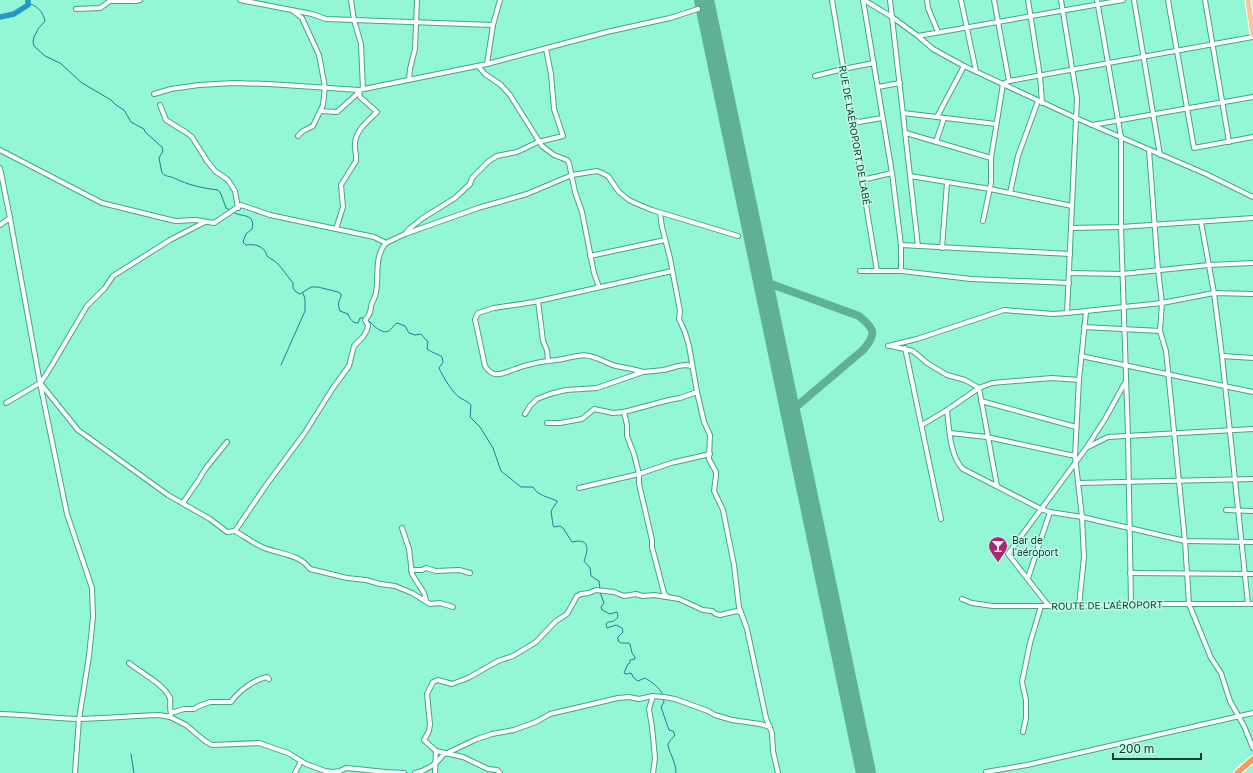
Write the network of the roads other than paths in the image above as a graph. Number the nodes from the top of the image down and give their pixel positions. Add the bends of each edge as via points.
1 (140, 0) edge
2 (240, 0) edge
3 (352, 0) edge
4 (417, 0) edge
5 (500, 0) edge
6 (832, 0) edge
7 (864, 0) edge
8 (890, 0) edge
9 (927, 0) edge
10 (961, 0) edge
11 (994, 0) edge
12 (1028, 0) edge
13 (1061, 0) edge
14 (1123, 0) edge
15 (1134, 0) edge
16 (1168, 0) edge
17 (1205, 0) edge
18 (1248, 0) edge
19 (1097, 2) edge
20 (76, 9) dead end
21 (698, 9) dead end
22 (291, 10) junction
23 (1062, 10) junction
24 (1031, 16) junction
25 (892, 17) junction
26 (354, 20) junction
27 (415, 22) junction
28 (998, 22) junction
29 (493, 26) junction
30 (966, 27) junction
31 (938, 32) junction
32 (918, 36) junction
33 (1253, 36) edge
34 (1213, 44) junction
35 (546, 49) junction
36 (1177, 50) junction
37 (1143, 57) junction
38 (874, 63) junction
39 (1108, 63) junction
40 (487, 64) junction
41 (478, 66) junction
42 (964, 66) junction
43 (843, 69) junction
44 (1072, 70) junction
45 (976, 72) junction
46 (815, 76) dead end
47 (1040, 76) junction
48 (409, 80) junction
49 (1009, 81) junction
50 (900, 83) junction
51 (1002, 84) junction
52 (325, 87) junction
53 (878, 87) junction
54 (361, 89) junction
55 (154, 94) dead end
56 (1253, 97) edge
57 (1040, 102) junction
58 (1223, 102) junction
59 (160, 106) dead end
60 (1187, 108) junction
61 (320, 111) junction
62 (903, 113) junction
63 (1153, 114) junction
64 (937, 117) junction
65 (882, 118) junction
66 (944, 118) junction
67 (1076, 118) junction
68 (1118, 120) junction
69 (853, 123) junction
70 (996, 124) junction
71 (1091, 125) junction
72 (906, 133) junction
73 (298, 136) dead end
74 (1121, 137) junction
75 (1253, 137) edge
76 (538, 142) junction
77 (936, 142) junction
78 (1230, 142) junction
79 (0, 150) edge
80 (1149, 150) junction
81 (1160, 155) junction
82 (991, 158) junction
83 (0, 168) edge
84 (892, 173) junction
85 (572, 175) junction
86 (910, 176) junction
87 (862, 180) junction
88 (948, 183) junction
89 (990, 189) junction
90 (1010, 193) junction
91 (1253, 197) edge
92 (1072, 206) junction
93 (238, 208) junction
94 (660, 213) junction
95 (10, 218) junction
96 (1253, 218) edge
97 (983, 221) dead end
98 (205, 222) junction
99 (1201, 222) junction
100 (0, 224) edge
101 (1154, 225) junction
102 (1121, 227) junction
103 (1071, 228) junction
104 (336, 229) junction
105 (405, 234) junction
106 (738, 236) dead end
107 (665, 240) junction
108 (386, 243) junction
109 (900, 246) junction
110 (918, 246) junction
111 (942, 248) junction
112 (1070, 254) junction
113 (590, 256) junction
114 (1253, 263) edge
115 (1209, 265) junction
116 (1158, 270) junction
117 (672, 271) junction
118 (860, 271) dead end
119 (877, 271) junction
120 (901, 271) junction
121 (1069, 273) junction
122 (1122, 274) junction
123 (1069, 283) junction
124 (598, 287) junction
125 (1214, 293) junction
126 (1253, 294) edge
127 (538, 301) junction
128 (1162, 304) junction
129 (1124, 308) junction
130 (1086, 312) junction
131 (1067, 313) junction
132 (1084, 327) junction
133 (1124, 329) junction
134 (1160, 331) junction
135 (905, 348) junction
136 (1081, 356) junction
137 (1222, 356) junction
138 (1253, 358) edge
139 (548, 361) junction
140 (692, 366) junction
141 (1126, 366) junction
142 (643, 372) junction
143 (1168, 375) junction
144 (1079, 380) junction
145 (1126, 380) junction
146 (40, 382) junction
147 (1226, 387) junction
148 (979, 388) junction
149 (697, 392) junction
150 (1253, 392) edge
151 (981, 401) junction
152 (6, 403) dead end
153 (947, 410) junction
154 (624, 412) junction
155 (525, 414) dead end
156 (547, 423) dead end
157 (922, 425) junction
158 (1076, 427) junction
159 (1253, 429) edge
160 (1230, 430) junction
161 (950, 433) junction
162 (1174, 433) junction
163 (1128, 436) junction
164 (987, 437) junction
165 (227, 442) dead end
166 (1087, 447) junction
167 (710, 454) junction
168 (1075, 456) junction
169 (1076, 461) junction
170 (639, 474) junction
171 (1253, 479) edge
172 (1235, 480) junction
173 (1178, 481) junction
174 (1129, 482) junction
175 (1078, 484) junction
176 (997, 486) junction
177 (579, 488) dead end
178 (183, 503) junction
179 (1041, 509) junction
180 (1226, 510) dead end
181 (1238, 510) junction
182 (1253, 511) edge
183 (1050, 512) junction
184 (1082, 517) junction
185 (940, 519) dead end
186 (402, 528) dead end
187 (1130, 528) junction
188 (235, 531) junction
189 (1185, 541) junction
190 (1241, 542) junction
191 (1253, 542) edge
192 (411, 570) junction
193 (470, 573) dead end
194 (1130, 573) junction
195 (1187, 573) junction
196 (1245, 574) junction
197 (1253, 574) edge
198 (1028, 578) junction
199 (666, 597) junction
200 (962, 599) dead end
201 (426, 602) junction
202 (1131, 604) junction
203 (1189, 604) junction
204 (1248, 604) junction
205 (1253, 604) edge
206 (1041, 606) junction
207 (1048, 606) junction
208 (1079, 606) junction
209 (453, 607) dead end
210 (741, 613) junction
211 (130, 663) dead end
212 (270, 679) dead end
213 (653, 696) junction
214 (1253, 713) edge
215 (0, 714) edge
216 (171, 715) junction
217 (1239, 716) junction
218 (79, 719) junction
219 (770, 727) junction
220 (1023, 732) dead end
221 (1253, 748) edge
222 (436, 751) junction
223 (445, 754) junction
224 (1253, 758) edge
225 (301, 761) junction
226 (436, 762) junction
227 (986, 772) dead end
228 (75, 773) edge
229 (295, 773) edge
230 (404, 773) edge
231 (414, 773) edge
232 (435, 773) edge
233 (500, 773) edge
234 (653, 773) edge
235 (778, 773) edge
236 (1238, 773) edge

1 - 20 street via 110,1 100,8
2 - 22 street
3 - 26 street
4 - 27 street
5 - 29 street
6 - 43 street, RUE DE L'AÉROPORT DE LABÉ
7 - 25 street
7 - 38 street
8 - 25 street
9 - 31 street
10 - 30 street
11 - 28 street
12 - 24 street
13 - 23 street
14 - 19 street
15 - 37 street
16 - 36 street
17 - 34 street
18 - 33 main road
19 - 23 street
19 - 39 street
21 - 35 street
22 - 26 street via 326,19
22 - 52 street via 302,18 319,55
23 - 24 street
23 - 44 street
24 - 28 street
24 - 47 street
25 - 32 street
25 - 50 street
26 - 27 street
26 - 54 street via 361,44
27 - 29 street
27 - 48 street via 415,49
28 - 30 street
28 - 49 street
29 - 40 street
30 - 31 street
30 - 45 street
31 - 32 street
32 - 42 street via 933,49
33 - 34 street
34 - 36 street
34 - 58 street
35 - 40 street
35 - 76 street via 554,109 563,136
36 - 37 street
36 - 60 street
37 - 39 street
37 - 63 street
38 - 43 street
38 - 53 street
39 - 44 street
39 - 68 street
40 - 41 street
41 - 48 street
41 - 76 street via 510,95
42 - 45 street
42 - 64 street
43 - 46 street
43 - 69 street, RUE DE L'AÉROPORT DE LABÉ
44 - 47 street
44 - 67 street via 1077,98
45 - 51 street
47 - 49 street
47 - 57 street
48 - 54 street
49 - 51 street
50 - 53 street
50 - 62 street
51 - 57 street
51 - 70 street
52 - 54 street
52 - 55 street via 234,83 199,85
52 - 61 street
53 - 65 street
54 - 61 street via 337,112
54 - 104 street via 360,97 376,112 357,134 354,144 356,162 340,185 343,207
56 - 58 street
57 - 67 street
57 - 90 street via 1018,156
58 - 60 street
58 - 78 street
59 - 93 street via 166,120 192,137 197,148 215,171 228,180 235,191
60 - 63 street
60 - 78 street via 1194,148
61 - 73 street via 313,126
62 - 64 street
62 - 72 street
63 - 68 street
63 - 81 street
64 - 66 street
65 - 69 street
65 - 84 street
66 - 70 street
66 - 77 street
67 - 71 street
67 - 92 street
68 - 71 street
68 - 74 street
69 - 87 street, RUE DE L'AÉROPORT DE LABÉ
70 - 82 street
71 - 74 street
72 - 77 street
72 - 86 street
74 - 80 street
74 - 102 street
75 - 78 street
76 - 85 street via 547,151 567,160
76 - 105 street via 489,161 455,198 423,218
77 - 82 street
79 - 98 street via 102,203 175,222
80 - 81 street
80 - 101 street
81 - 91 street
82 - 89 street
83 - 95 street
84 - 87 street
84 - 109 street
85 - 94 street via 597,171 602,173 608,176 619,192 629,200
85 - 105 street via 527,194
85 - 113 street
86 - 88 street
86 - 110 street
87 - 119 street, RUE DE L'AÉROPORT DE LABÉ
88 - 89 street
88 - 111 street
89 - 90 street
89 - 97 street
90 - 92 street
92 - 103 street
93 - 98 street via 214,223
93 - 104 street via 241,205 270,215
94 - 106 street
94 - 107 street
95 - 100 street
95 - 146 street
96 - 99 street
98 - 146 street via 170,240 113,276 87,306
99 - 101 street
99 - 115 street
101 - 102 street
101 - 116 street
102 - 103 street
102 - 122 street
103 - 112 street
104 - 108 street via 374,237
105 - 108 street
107 - 113 street
107 - 117 street
108 - 188 street via 378,262 376,293 366,319 367,330 354,346 349,366
109 - 110 street
109 - 120 street
110 - 111 street
111 - 112 street
112 - 121 street
113 - 124 street
114 - 115 street
115 - 116 street
115 - 125 street
116 - 122 street
116 - 128 street
117 - 124 street
117 - 140 street via 680,311 679,319 685,332
118 - 119 street
119 - 120 street
120 - 123 street via 971,279
121 - 122 street
121 - 123 street
122 - 129 street
123 - 131 street
124 - 127 street
125 - 126 street
125 - 128 street
125 - 137 street
127 - 139 street
127 - 139 street via 494,308 478,313 475,319 488,372 502,375 527,365
128 - 129 street
128 - 134 street
129 - 130 street
129 - 133 street
130 - 131 street
130 - 132 street
131 - 135 street via 1004,310 917,340 888,346
132 - 133 street
132 - 136 street
133 - 134 street
133 - 141 street
134 - 143 street via 1166,351
135 - 148 street via 946,375 965,380
135 - 157 street
136 - 141 street
136 - 144 street
137 - 138 street
137 - 147 street
139 - 142 street via 571,356 592,356 611,365
140 - 142 street
140 - 149 street
141 - 143 street
141 - 145 street
142 - 155 street via 597,388 550,394 537,399
143 - 147 street
143 - 162 street
144 - 148 street via 1052,378 992,383
144 - 158 street
145 - 163 street
145 - 166 street
146 - 152 street
146 - 178 street via 78,430
146 - 218 street via 67,514 92,588 90,648
147 - 150 street
147 - 160 street
148 - 151 street
148 - 153 street
149 - 154 street
149 - 167 street via 710,435
151 - 158 street
151 - 164 street
153 - 157 street
153 - 161 street
154 - 156 street via 594,409 582,419 560,424
154 - 170 street via 627,436
157 - 185 street
158 - 168 street
159 - 160 street
160 - 162 street
160 - 172 street
161 - 164 street
161 - 176 street via 957,464 963,470
162 - 163 street
162 - 173 street
163 - 166 street via 1108,437
163 - 174 street
164 - 168 street
164 - 176 street
165 - 178 street
166 - 169 street
167 - 170 street
167 - 210 street via 709,459 716,472 714,491 723,510
168 - 169 street
169 - 175 street
169 - 179 street
170 - 177 street
170 - 199 street via 638,480 652,547
171 - 172 street
172 - 173 street
172 - 181 street
173 - 174 street
173 - 189 street
174 - 175 street
174 - 187 street
175 - 184 street
176 - 179 street
178 - 188 street via 227,532
179 - 183 street
179 - 198 street via 1008,554
180 - 181 street
181 - 182 street
181 - 190 street
183 - 184 street
183 - 198 street
184 - 187 street
184 - 208 street via 1084,557
186 - 192 street
187 - 189 street
187 - 194 street
188 - 201 street via 262,547 306,563 310,569 395,586
189 - 190 street
189 - 195 street
190 - 191 street
190 - 196 street
192 - 193 street via 426,568
192 - 201 street via 424,593
194 - 195 street
194 - 202 street
195 - 196 street
195 - 203 street
196 - 197 street
196 - 204 street
198 - 207 street
199 - 210 street via 687,602 716,614 737,611
199 - 222 street via 633,594 624,596 596,590 581,594 577,596 567,614 556,621 536,642 513,656 452,684 438,680 433,682 427,694 430,724 424,740
200 - 206 street, ROUTE DE L'AÉROPORT via 993,606
201 - 209 street
202 - 203 street, ROUTE DE L'AÉROPORT
202 - 208 street, ROUTE DE L'AÉROPORT
203 - 204 street, ROUTE DE L'AÉROPORT
203 - 217 street via 1211,658 1221,673 1230,701
204 - 205 street, ROUTE DE L'AÉROPORT
206 - 207 street, ROUTE DE L'AÉROPORT
206 - 220 street via 1022,682 1026,700
207 - 208 street, ROUTE DE L'AÉROPORT
210 - 219 street
211 - 216 street via 167,692 171,702
212 - 216 street via 264,678 247,687 236,694 231,702 210,702
213 - 219 street via 675,699 732,720
213 - 223 street via 639,699 618,698 550,714 536,722 492,734
213 - 234 street via 649,709 655,758
214 - 217 street
215 - 218 street
216 - 218 street
216 - 225 street via 212,745 259,743 288,752
217 - 221 street
217 - 227 street via 1027,765
218 - 228 street
219 - 235 street
222 - 223 street
222 - 226 street
223 - 226 street
223 - 233 street via 463,757
224 - 236 highway
225 - 229 street
225 - 230 street via 333,772 346,768
226 - 231 street
226 - 232 street

